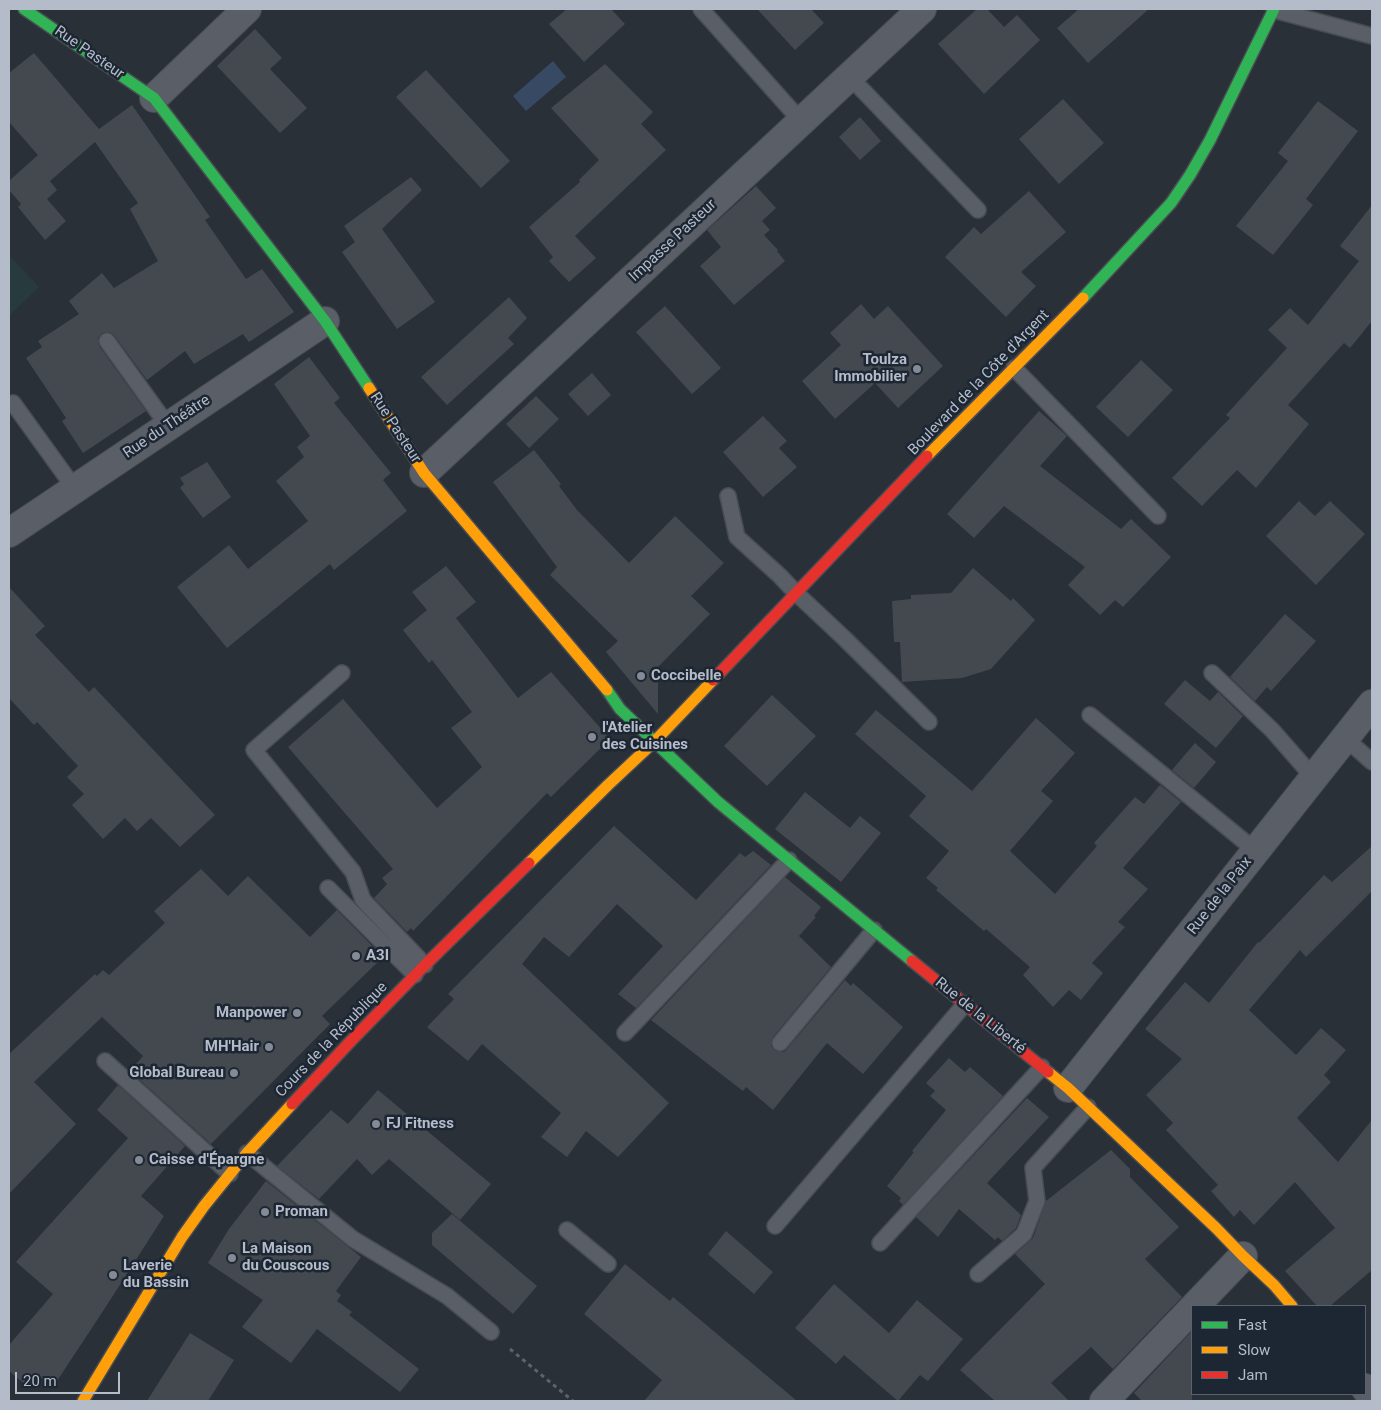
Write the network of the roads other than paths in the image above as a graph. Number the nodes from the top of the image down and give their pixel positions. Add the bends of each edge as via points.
1 (24, 9) edge
2 (247, 9) edge
3 (701, 9) edge
4 (922, 9) edge
5 (1274, 9) edge
6 (1372, 36) edge
7 (849, 76) junction
8 (154, 98) junction
9 (801, 121) junction
10 (978, 210) dead end
11 (324, 321) junction
12 (107, 341) dead end
13 (1014, 368) junction
14 (13, 403) dead end
15 (168, 426) junction
16 (424, 473) junction
17 (75, 489) junction
18 (728, 496) dead end
19 (1158, 516) dead end
20 (9, 533) edge
21 (796, 593) junction
22 (342, 673) dead end
23 (1212, 673) dead end
24 (1372, 704) edge
25 (1090, 715) dead end
26 (929, 722) dead end
27 (1345, 738) junction
28 (655, 741) junction
29 (1372, 762) edge
30 (1314, 778) junction
31 (1256, 851) junction
32 (789, 860) junction
33 (328, 888) dead end
34 (874, 930) junction
35 (420, 970) junction
36 (965, 1004) junction
37 (625, 1033) dead end
38 (780, 1043) dead end
39 (105, 1061) dead end
40 (1042, 1067) junction
41 (1068, 1088) junction
42 (1088, 1107) junction
43 (247, 1153) junction
44 (230, 1174) junction
45 (775, 1226) dead end
46 (567, 1230) dead end
47 (880, 1244) dead end
48 (1243, 1256) junction
49 (608, 1264) dead end
50 (978, 1274) dead end
51 (1196, 1305) edge
52 (1291, 1305) edge
53 (1191, 1310) edge
54 (490, 1332) road end
55 (82, 1401) edge
56 (1104, 1401) edge

1 - 8 street, Rue Pasteur
2 - 8 street
3 - 9 lane
4 - 7 street, Impasse Pasteur
5 - 6 lane
5 - 13 street, Boulevard de la Côte d'Argent via 1210,140 1171,203
7 - 9 street, Impasse Pasteur
7 - 10 lane
8 - 11 street, Rue Pasteur
9 - 16 street, Impasse Pasteur
11 - 15 street, Rue du Théâtre
11 - 16 street, Rue Pasteur
12 - 15 lane
13 - 19 lane
13 - 21 street, Boulevard de la Côte d'Argent
14 - 17 lane
15 - 17 street, Rue du Théâtre
16 - 28 street, Rue Pasteur via 620,709
17 - 20 street, Rue du Théâtre
18 - 21 lane via 737,537
21 - 26 lane
21 - 28 street, Boulevard de la Côte d'Argent
22 - 35 lane via 254,750 353,872 363,900
23 - 30 lane via 1272,730
24 - 27 street, Rue de la Paix
25 - 31 lane
27 - 29 lane
27 - 30 street, Rue de la Paix
28 - 32 street, Rue de la Liberté via 718,802
28 - 35 street, Cours de la République
30 - 31 street, Rue de la Paix
31 - 41 street, Rue de la Paix
32 - 34 street, Rue de la Liberté
32 - 37 lane
33 - 35 lane
34 - 36 street, Rue de la Liberté
34 - 38 lane
35 - 43 street, Cours de la République
36 - 40 street, Rue de la Liberté
36 - 45 lane
39 - 44 lane
40 - 41 street, Rue de la Liberté
40 - 47 lane
41 - 42 street, Rue de la Liberté
42 - 48 street, Rue de la Liberté
42 - 50 lane via 1032,1168 1037,1201 1024,1234
43 - 44 street, Cours de la République
43 - 54 lane via 353,1239 447,1296
44 - 55 street, Cours de la République via 182,1237
46 - 49 lane
48 - 51 street
48 - 52 street, Rue de la Liberté
53 - 56 street

